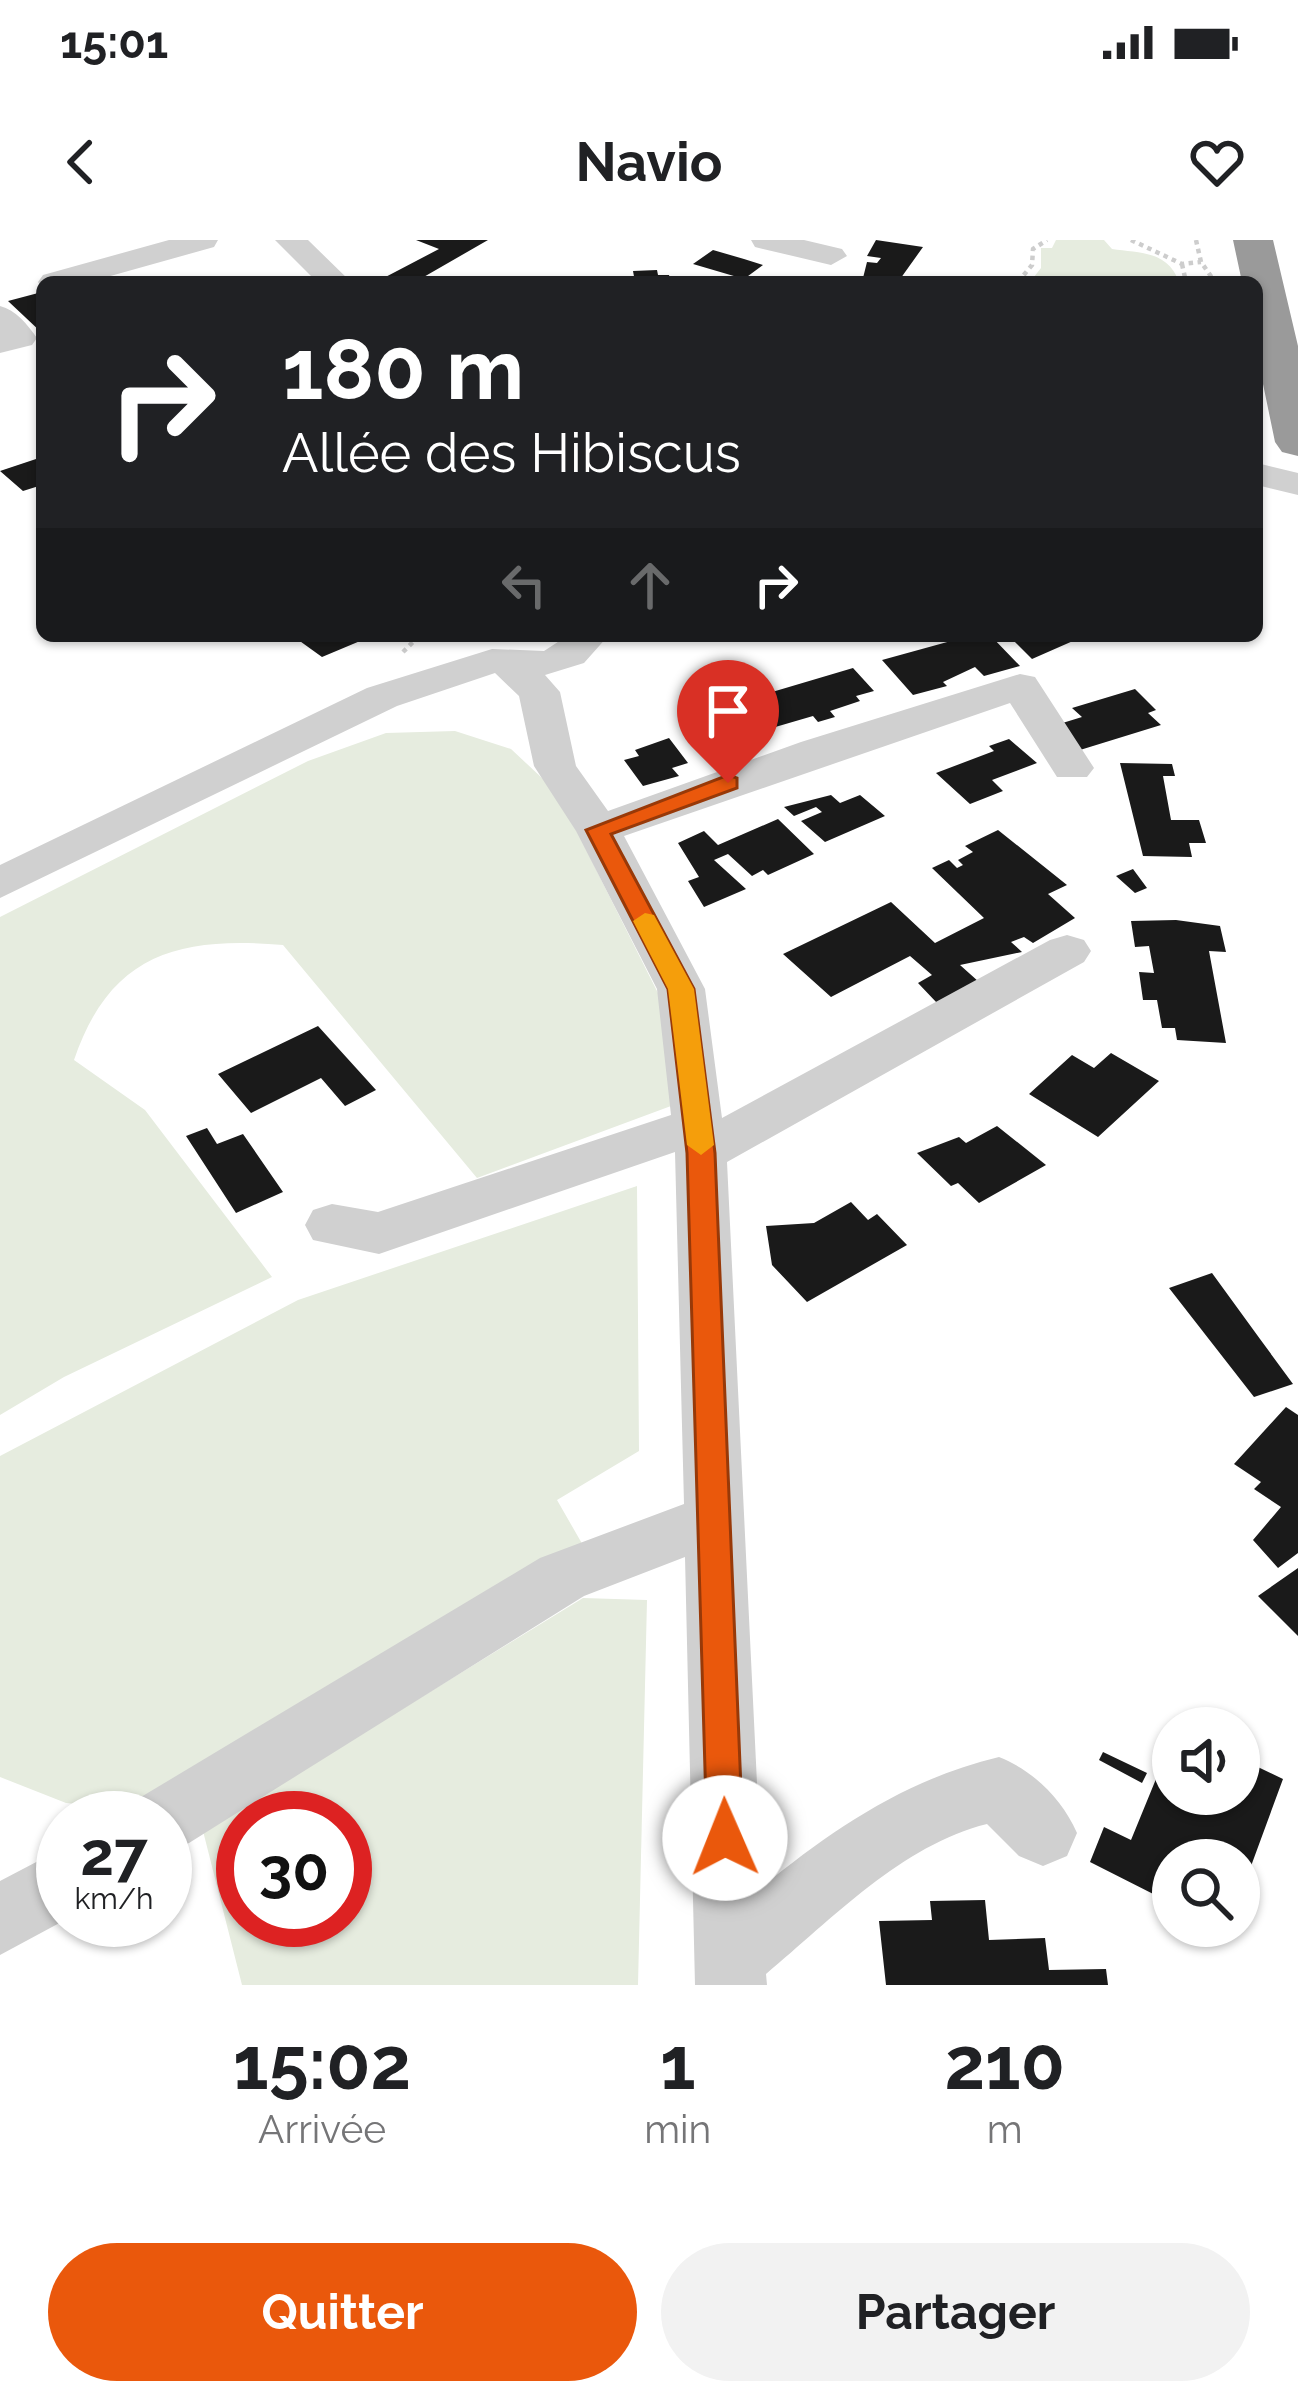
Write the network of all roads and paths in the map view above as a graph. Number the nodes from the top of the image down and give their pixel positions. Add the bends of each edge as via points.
1 (203, 240) edge
2 (290, 240) edge
3 (766, 240) edge
4 (1047, 240) edge
5 (1131, 240) edge
6 (1196, 240) edge
7 (1253, 240) edge
8 (834, 259) edge
9 (1201, 262) junction
10 (1182, 264) junction
11 (100, 276) edge
12 (329, 276) edge
13 (1023, 276) edge
14 (1185, 276) edge
15 (1211, 276) edge
16 (1260, 276) edge
17 (36, 288) edge
18 (1263, 290) edge
19 (0, 298) edge
20 (12, 335) edge
21 (1278, 366) edge
22 (23, 378) dead end
23 (1298, 442) edge
24 (1263, 475) edge
25 (1298, 484) edge
26 (578, 646) edge
27 (479, 649) edge
28 (546, 712) junction
29 (1072, 768) dead end
30 (598, 830) junction
31 (0, 883) edge
32 (1067, 951) dead end
33 (700, 1139) junction
34 (332, 1225) dead end
35 (717, 1518) junction
36 (192, 1803) edge
37 (1043, 1833) dead end
38 (36, 1898) edge
39 (0, 1920) edge
40 (730, 1972) edge

1 - 11 street
2 - 12 street
3 - 8 street
4 - 13 path via 1033,249
5 - 10 path
6 - 9 path
7 - 16 highway
9 - 10 path
9 - 15 path
10 - 14 path
17 - 19 street
18 - 21 highway
20 - 22 street
21 - 23 highway
24 - 25 street
26 - 27 street
26 - 28 street
27 - 28 street via 539,692
27 - 31 street
28 - 30 street via 555,766
29 - 30 street via 1020,686
30 - 33 street via 681,989
32 - 33 street
33 - 34 street via 379,1233
33 - 35 street
35 - 36 street via 562,1577
35 - 40 street
37 - 40 street via 999,1789 962,1795 857,1856
38 - 39 street

